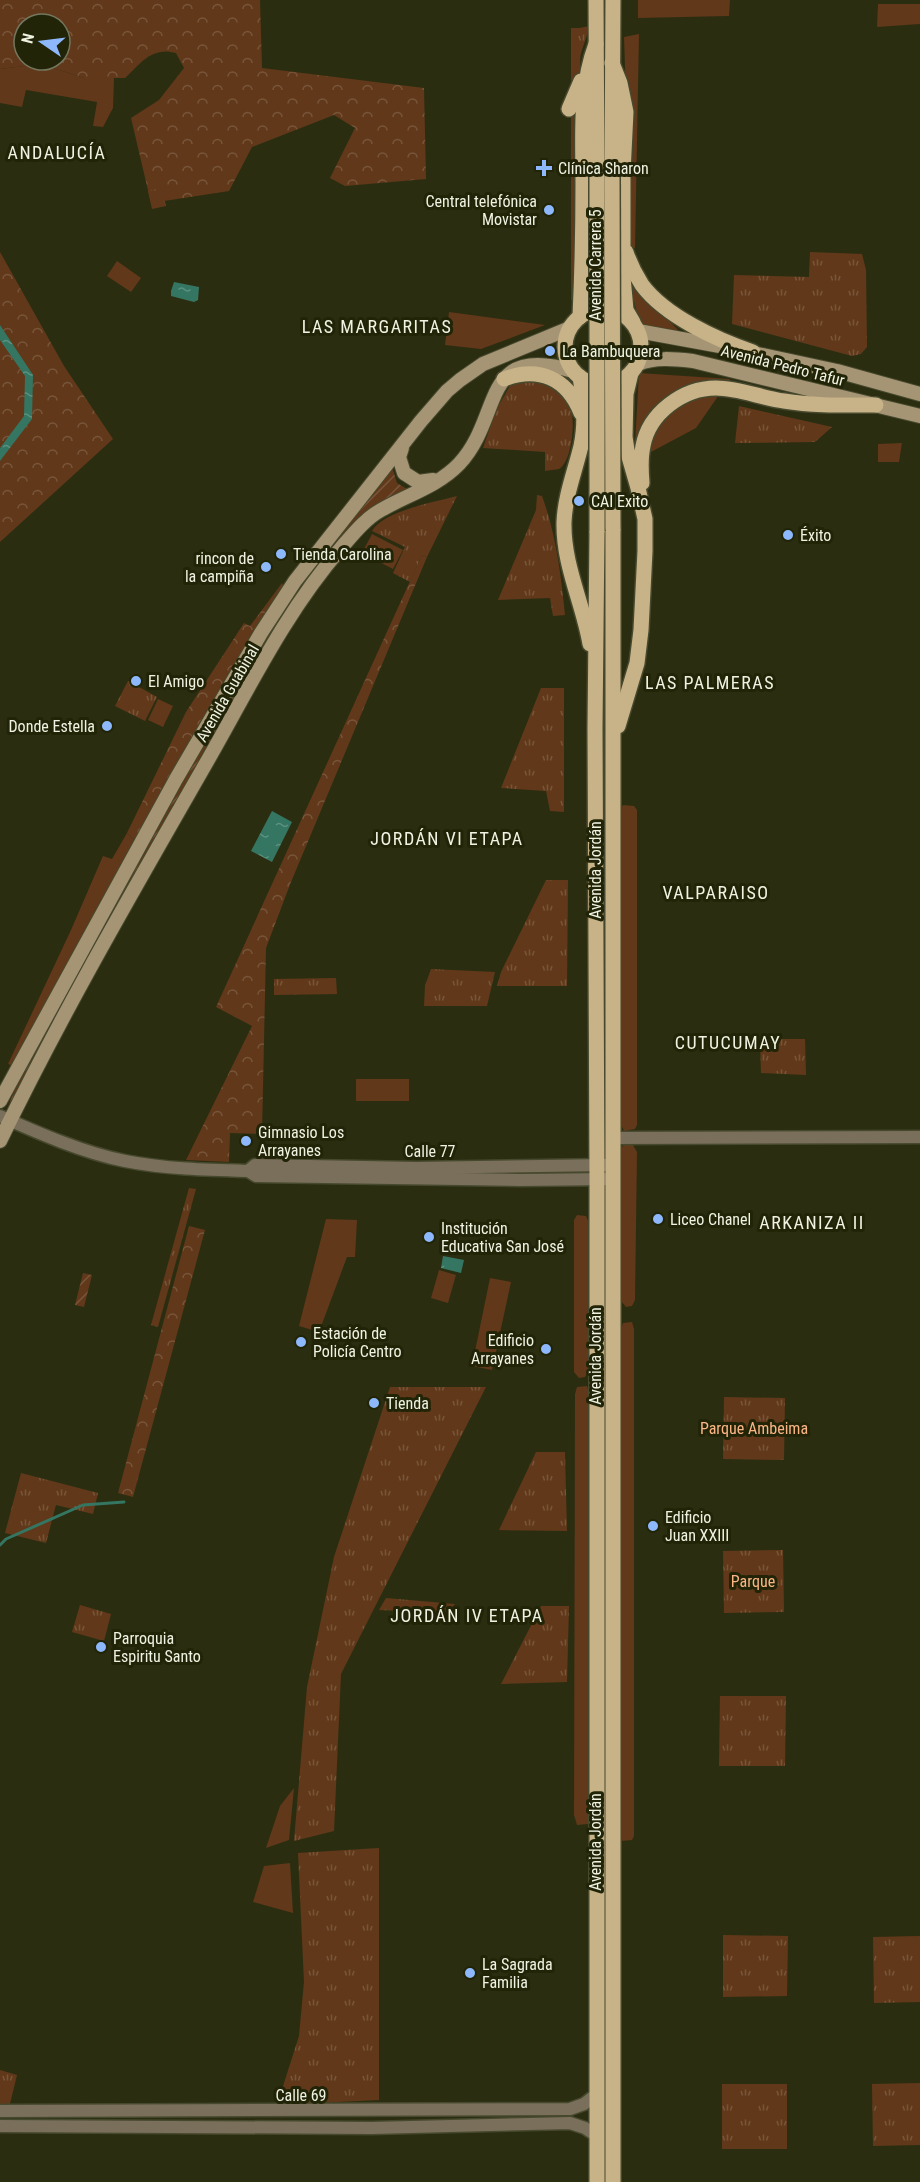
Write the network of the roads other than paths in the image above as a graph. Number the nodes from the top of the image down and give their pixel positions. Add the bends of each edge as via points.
1 (596, 0) edge
2 (613, 0) edge
3 (596, 44) junction
4 (612, 63) junction
5 (587, 70) junction
6 (569, 109) dead end
7 (622, 230) junction
8 (575, 322) junction
9 (635, 327) junction
10 (753, 352) junction
11 (634, 369) junction
12 (576, 374) junction
13 (504, 379) junction
14 (920, 394) edge
15 (876, 405) junction
16 (920, 416) edge
17 (582, 436) junction
18 (407, 438) junction
19 (445, 476) junction
20 (645, 519) junction
21 (613, 529) joint
22 (597, 531) joint
23 (595, 728) junction
24 (613, 759) junction
25 (0, 1101) edge
26 (5, 1118) edge
27 (920, 1137) edge
28 (613, 1138) junction
29 (0, 1141) edge
30 (597, 1172) junction
31 (613, 1172) junction
32 (597, 2094) junction
33 (0, 2111) edge
34 (0, 2126) edge
35 (597, 2136) junction
36 (597, 2182) edge
37 (613, 2182) edge

1 - 3 main road, Avenida Carrera 5
2 - 4 main road, Avenida Carrera 5
3 - 5 main road, Avenida Carrera 5
3 - 22 main road, Avenida Carrera 5, bridge
4 - 7 main road via 626,112
4 - 21 main road, Avenida Carrera 5, bridge
5 - 6 main road
5 - 8 main road, Avenida Carrera 5 via 582,106 583,275
7 - 9 main road via 624,299
7 - 10 main road via 633,270 658,301 710,334
8 - 9 main road via 598,309 608,309 617,311
8 - 12 main road via 565,350
8 - 18 main road, Avenida Guabinal via 472,371 447,391
9 - 10 main road, Avenida Pedro Tafur
9 - 11 main road via 642,348
10 - 14 main road, Avenida Pedro Tafur
11 - 12 main road via 618,382 602,386 586,382
11 - 15 main road, Avenida Pedro Tafur via 648,360 693,361
11 - 20 main road via 626,394 627,450
12 - 13 main road via 553,365 532,364 514,370
12 - 17 main road via 584,407
13 - 17 main road via 539,374 561,383 576,401 583,424
13 - 19 main road, Avenida Guabinal via 468,454
15 - 16 main road, Avenida Pedro Tafur
15 - 20 main road via 805,404 717,388 691,391 664,409 647,432 641,464
17 - 23 main road via 565,507 565,541 591,653
18 - 19 main road via 399,457 404,473 418,482
18 - 25 main road, Avenida Guabinal via 295,580 261,633 176,779
19 - 26 main road, Avenida Guabinal via 366,519 309,588
20 - 24 main road via 641,637
21 - 24 main road, Avenida Jordán
22 - 23 main road, Avenida Jordán
23 - 30 main road, Avenida Jordán
24 - 28 main road, Avenida Jordán
26 - 29 main road, Avenida Guabinal
26 - 30 street, Calle 77 via 127,1161 204,1169 248,1171 255,1165
27 - 28 street
28 - 31 main road, Avenida Jordán
30 - 31 street, Calle 77
30 - 32 main road, Avenida Jordán
31 - 37 main road, Avenida Jordán
32 - 33 street, Calle 69 via 570,2109
32 - 35 main road, Avenida Jordán
34 - 35 street, Calle 69 via 372,2128 570,2123
35 - 36 main road, Avenida Jordán

